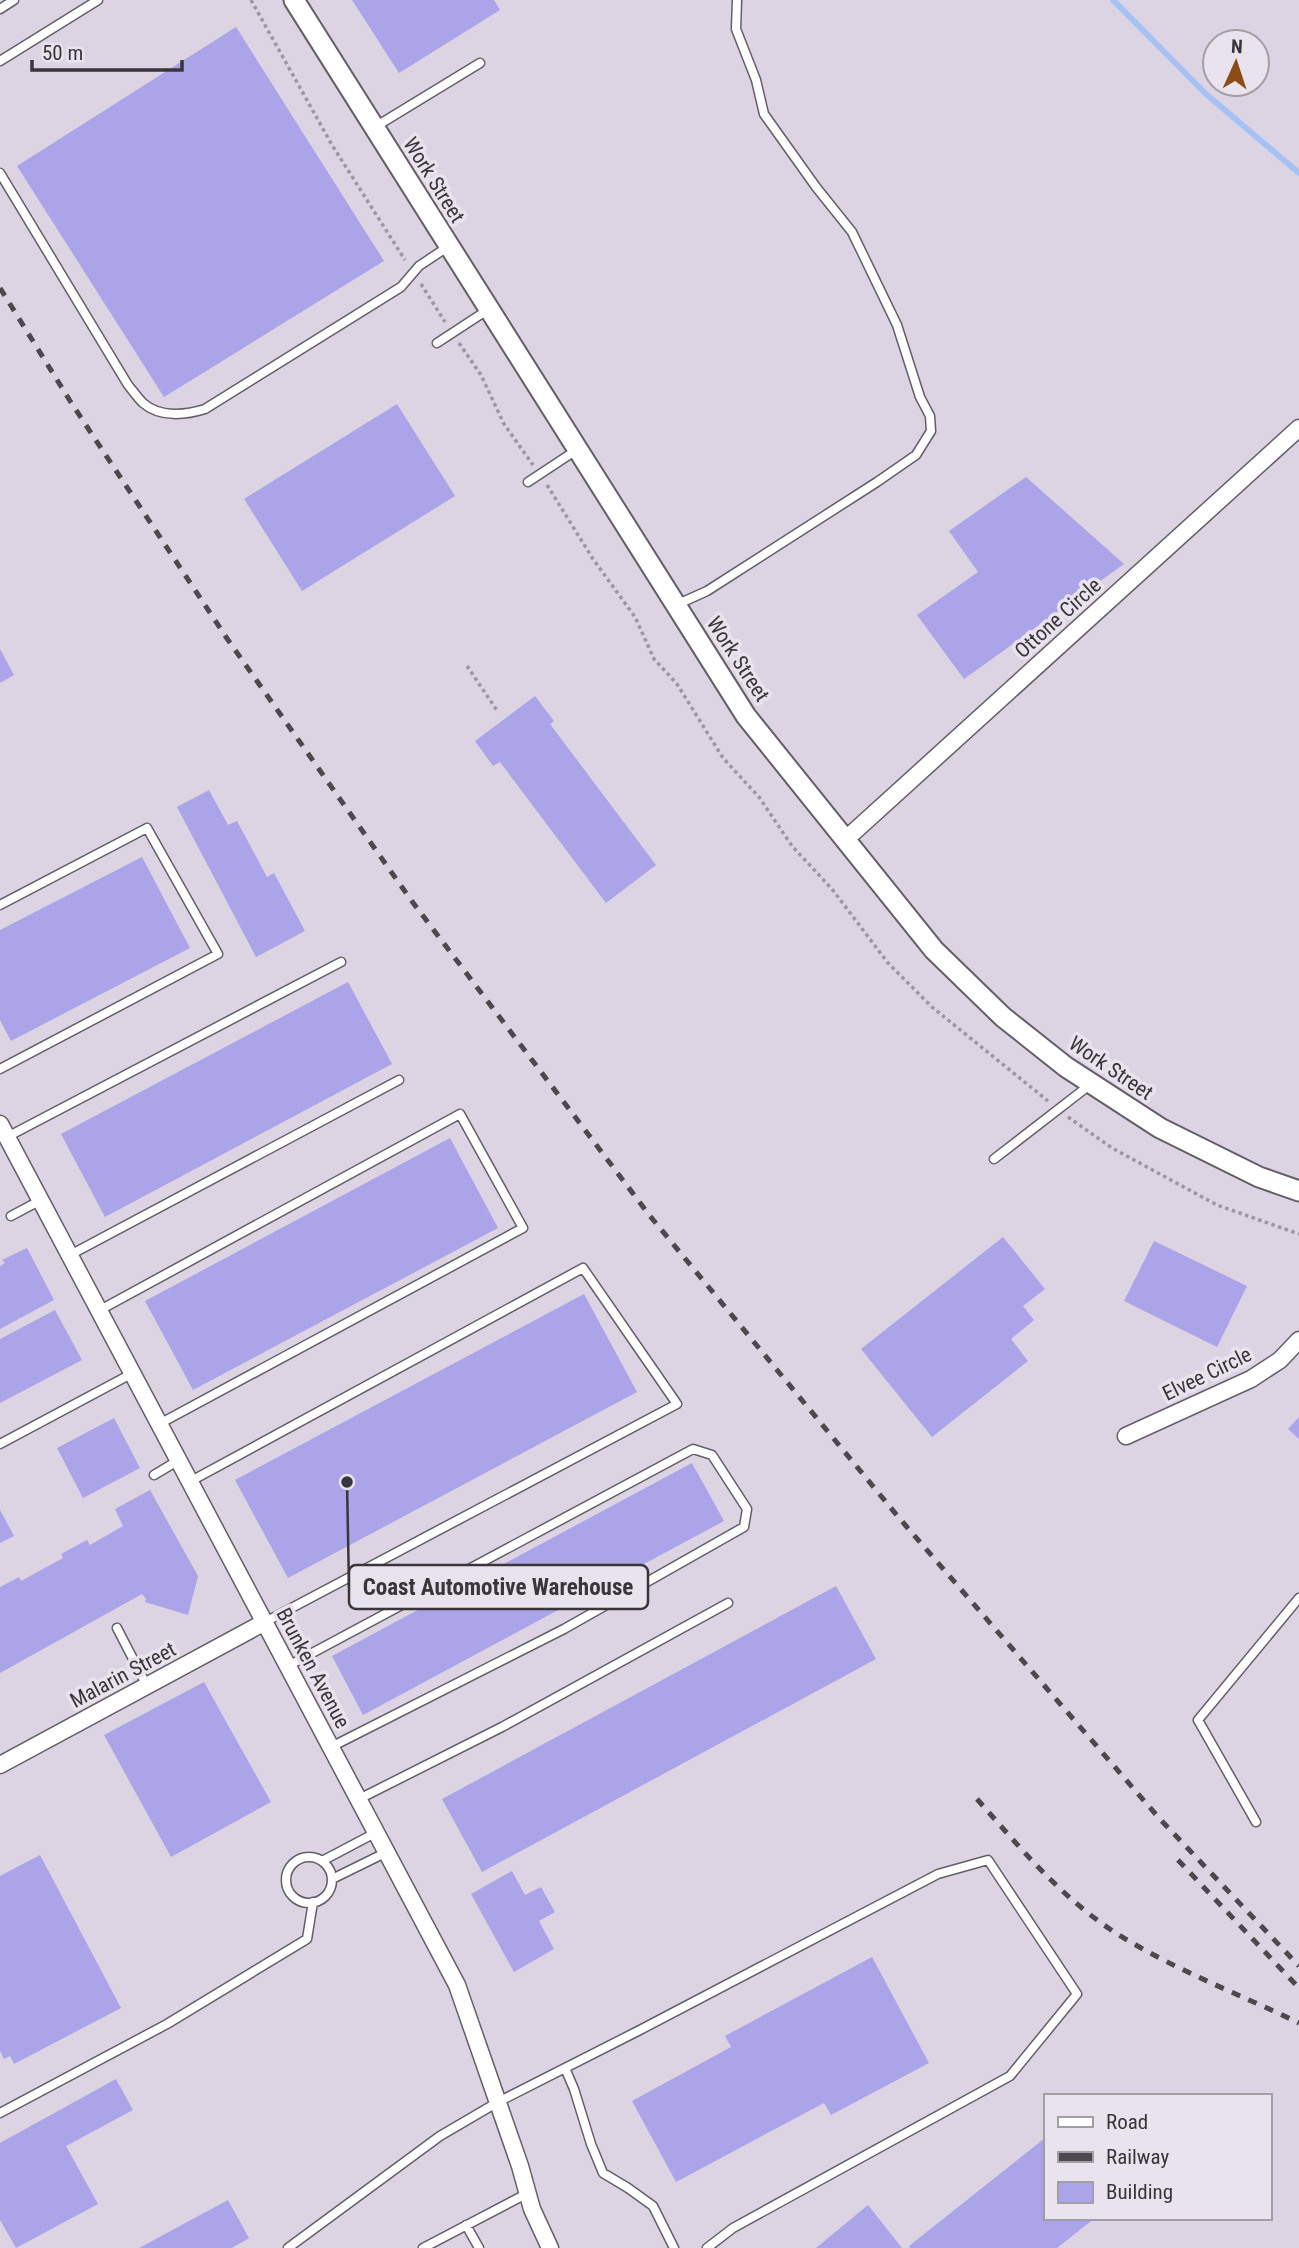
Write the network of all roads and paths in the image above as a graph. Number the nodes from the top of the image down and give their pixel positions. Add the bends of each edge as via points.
1 (14, 0) edge
2 (99, 0) edge
3 (294, 0) edge
4 (737, 0) edge
5 (0, 9) edge
6 (0, 61) edge
7 (480, 63) dead end
8 (374, 128) junction
9 (0, 173) edge
10 (449, 246) junction
11 (489, 309) junction
12 (437, 343) dead end
13 (1299, 428) edge
14 (578, 449) junction
15 (528, 482) dead end
16 (676, 605) junction
17 (467, 666) dead end
18 (498, 712) dead end
19 (845, 840) junction
20 (0, 905) edge
21 (341, 962) dead end
22 (0, 1069) edge
23 (399, 1080) dead end
24 (1091, 1084) junction
25 (4, 1131) edge
26 (994, 1159) dead end
27 (1299, 1191) edge
28 (41, 1200) junction
29 (11, 1216) dead end
30 (70, 1255) junction
31 (100, 1310) junction
32 (1299, 1340) edge
33 (134, 1373) junction
34 (160, 1423) junction
35 (1126, 1436) dead end
36 (0, 1444) edge
37 (180, 1459) junction
38 (154, 1475) dead end
39 (191, 1481) junction
40 (1299, 1598) edge
41 (728, 1603) dead end
42 (265, 1622) junction
43 (117, 1628) dead end
44 (288, 1666) junction
45 (147, 1686) junction
46 (331, 1747) junction
47 (0, 1765) edge
48 (359, 1799) junction
49 (1256, 1822) dead end
50 (377, 1832) junction
51 (387, 1852) junction
52 (322, 1861) junction
53 (332, 1879) junction
54 (313, 1902) junction
55 (565, 2068) junction
56 (498, 2102) junction
57 (0, 2113) edge
58 (528, 2193) junction
59 (466, 2225) junction
60 (288, 2248) edge
61 (423, 2248) edge
62 (479, 2248) edge
63 (550, 2248) edge
64 (674, 2248) edge
65 (707, 2248) edge

1 - 5 lane
2 - 6 lane
3 - 8 street, Work Street
4 - 16 lane via 736,29 764,114 852,232 897,326 931,431 916,455 877,482 707,591
7 - 8 lane
8 - 10 street, Work Street
9 - 10 lane via 128,385 145,404 162,412 187,414 205,409 401,287 419,266
10 - 11 street, Work Street
11 - 12 lane
11 - 14 street, Work Street
13 - 19 street, Ottone Circle
14 - 15 lane
14 - 16 street, Work Street
16 - 19 street, Work Street via 746,716
17 - 18 path
19 - 24 street, Work Street via 934,950 1003,1017
20 - 22 lane via 147,828 218,954
21 - 25 lane
23 - 30 lane
24 - 26 lane
24 - 27 street, Work Street via 1160,1128 1259,1177
25 - 28 street, Brunken Avenue
28 - 29 lane
28 - 30 street, Brunken Avenue
30 - 31 street, Brunken Avenue
31 - 33 street, Brunken Avenue
31 - 34 lane via 460,1114 523,1228
32 - 35 street, Elvee Circle via 1280,1360 1251,1378
33 - 34 street, Brunken Avenue
33 - 36 lane
34 - 37 street, Brunken Avenue
37 - 38 lane
37 - 39 street, Brunken Avenue
39 - 42 street, Brunken Avenue
39 - 42 lane via 583,1268 677,1405
40 - 49 lane via 1198,1720
41 - 48 lane
42 - 44 street, Brunken Avenue
42 - 45 street, Malarin Street
43 - 45 lane
44 - 46 street, Brunken Avenue
44 - 46 lane via 693,1449 712,1455 747,1509 744,1527 732,1534 564,1629
45 - 47 street, Malarin Street
46 - 48 street, Brunken Avenue
48 - 50 street, Brunken Avenue
50 - 51 street, Brunken Avenue
50 - 52 lane
51 - 53 lane
51 - 56 street, Brunken Avenue via 457,1985
52 - 53 lane
52 - 54 lane via 301,1858 286,1875 292,1896
53 - 54 lane via 324,1897
54 - 57 lane via 307,1939 167,2024
55 - 56 lane
55 - 64 lane via 603,2174 653,2206
55 - 65 lane via 937,1874 988,1860 1077,1994 1010,2076 733,2228
56 - 58 street, Brunken Avenue
56 - 60 lane via 440,2136
58 - 59 lane
58 - 63 street, Brunken Avenue
59 - 61 lane
59 - 62 lane

